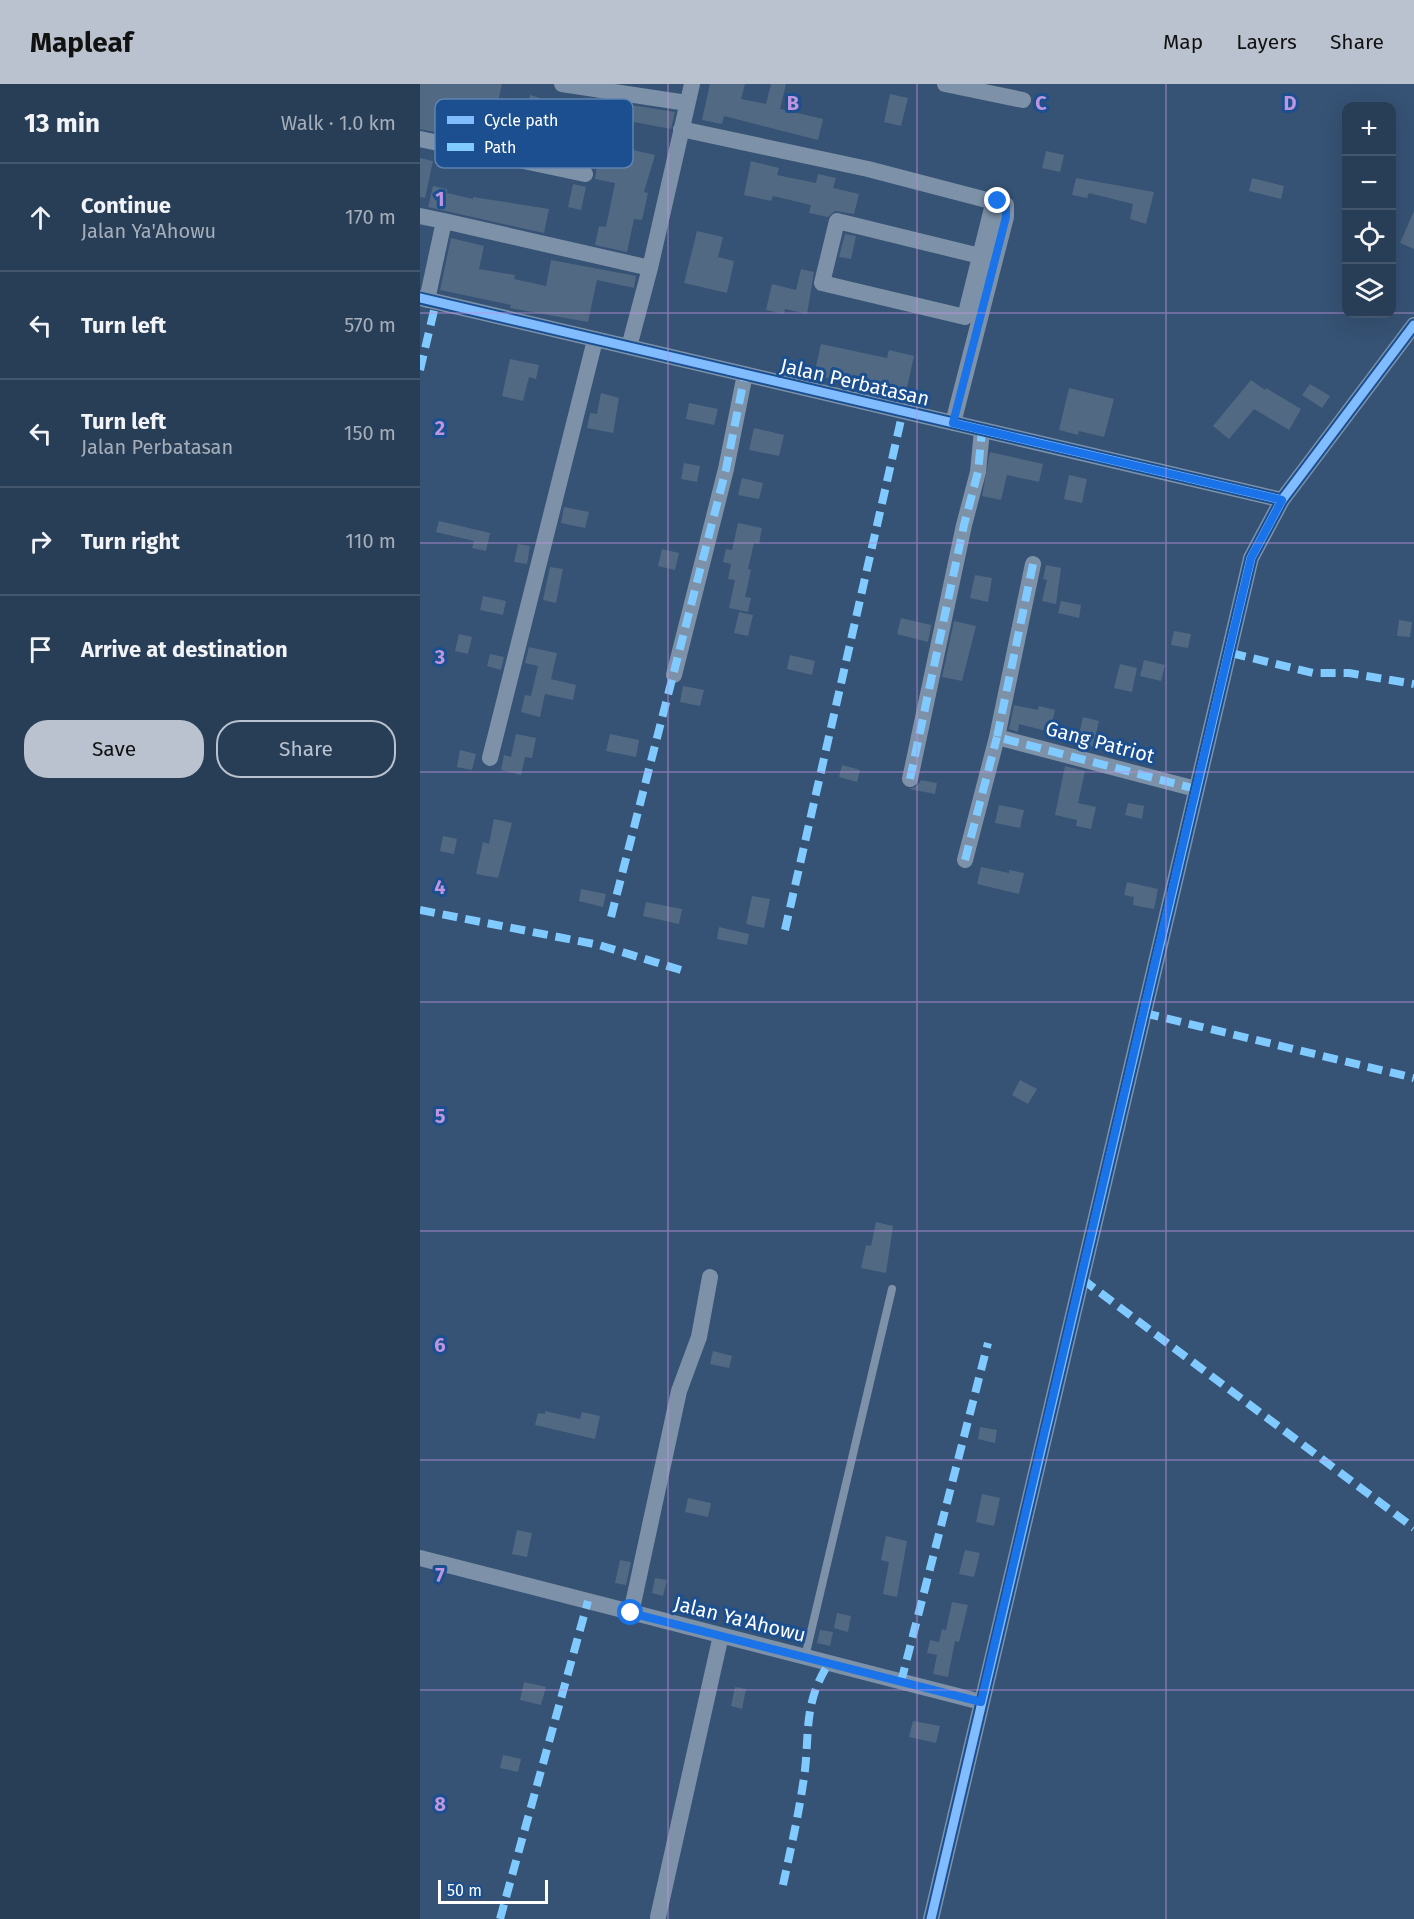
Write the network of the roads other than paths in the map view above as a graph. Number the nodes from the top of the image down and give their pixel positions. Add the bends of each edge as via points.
1 (562, 84) edge
2 (692, 84) edge
3 (945, 84) edge
4 (1023, 99) dead end
5 (687, 103) junction
6 (681, 129) junction
7 (420, 139) edge
8 (435, 142) edge
9 (557, 168) edge
10 (585, 174) dead end
11 (994, 200) junction
12 (420, 216) edge
13 (444, 221) junction
14 (980, 256) junction
15 (650, 268) junction
16 (423, 299) edge
17 (1414, 326) edge
18 (595, 340) junction
19 (629, 347) junction
20 (745, 374) junction
21 (953, 423) junction
22 (982, 430) junction
23 (1282, 500) junction
24 (1033, 564) dead end
25 (674, 675) dead end
26 (997, 736) junction
27 (490, 758) dead end
28 (910, 779) dead end
29 (1196, 789) junction
30 (965, 860) dead end
31 (710, 1277) dead end
32 (892, 1289) dead end
33 (420, 1558) edge
34 (631, 1613) junction
35 (721, 1635) junction
36 (806, 1657) junction
37 (981, 1702) junction
38 (658, 1917) dead end
39 (931, 1919) edge

1 - 5 street
2 - 5 street
3 - 4 street
5 - 6 street
6 - 11 street
6 - 15 street
7 - 8 street
9 - 10 street
11 - 14 street
11 - 21 street via 1006,205 1006,217
12 - 13 street
13 - 15 street
13 - 16 street
14 - 14 street via 965,317 822,283 837,221
15 - 19 street
16 - 18 street, Jalan Perbatasan
17 - 23 street
18 - 19 street, Jalan Perbatasan
18 - 27 street
19 - 20 street, Jalan Perbatasan
20 - 21 street, Jalan Perbatasan
20 - 25 street via 726,469
21 - 22 street, Jalan Perbatasan
22 - 23 street, Jalan Perbatasan
22 - 28 street via 978,472
23 - 29 street via 1249,567
24 - 26 street
26 - 29 street, Gang Patriot
26 - 30 street
29 - 37 street
31 - 34 street via 699,1337 679,1391
32 - 36 lane
33 - 34 street, Jalan Ya'Ahowu
34 - 35 street, Jalan Ya'Ahowu
35 - 36 street, Jalan Ya'Ahowu
35 - 38 street
36 - 37 street, Jalan Ya'Ahowu
37 - 39 street

